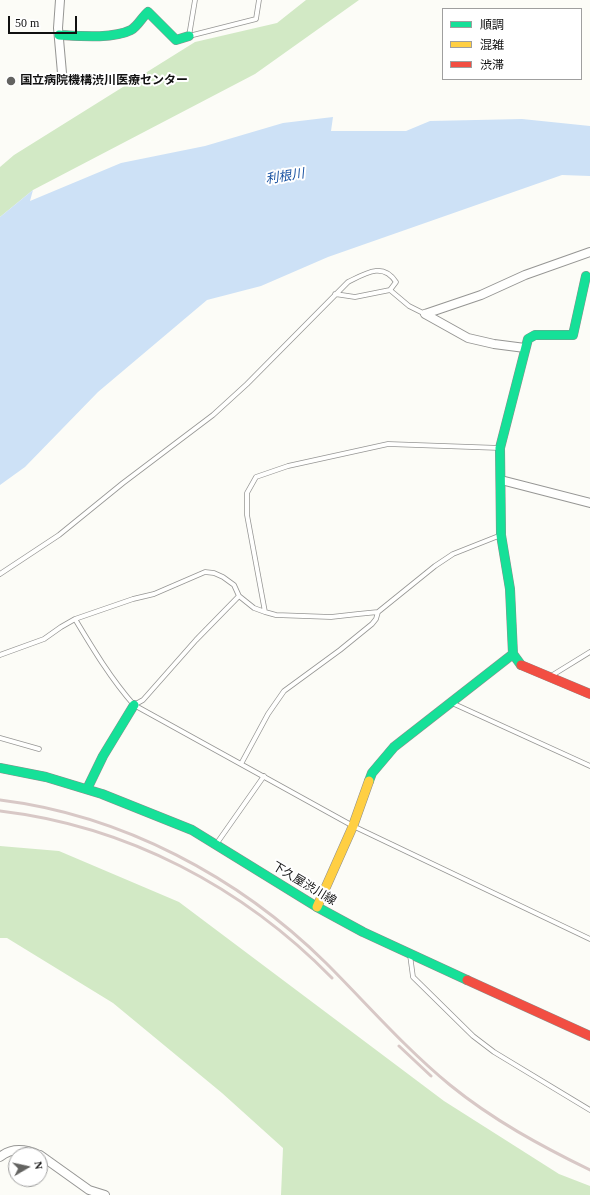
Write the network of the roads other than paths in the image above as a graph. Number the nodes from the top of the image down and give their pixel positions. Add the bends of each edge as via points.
1 (60, 0) edge
2 (195, 0) edge
3 (259, 0) edge
4 (58, 35) junction
5 (190, 36) junction
6 (62, 74) dead end
7 (590, 252) edge
8 (586, 276) dead end
9 (390, 290) junction
10 (335, 294) junction
11 (425, 314) junction
12 (525, 348) junction
13 (500, 448) junction
14 (501, 480) junction
15 (590, 503) edge
16 (501, 535) junction
17 (0, 574) edge
18 (239, 596) junction
19 (265, 612) junction
20 (378, 612) junction
21 (75, 619) junction
22 (590, 652) edge
23 (513, 654) junction
24 (0, 655) edge
25 (549, 677) junction
26 (590, 694) edge
27 (452, 703) junction
28 (134, 705) junction
29 (0, 738) edge
30 (39, 749) dead end
31 (241, 764) junction
32 (590, 766) edge
33 (0, 768) edge
34 (264, 776) junction
35 (87, 789) junction
36 (353, 826) junction
37 (216, 845) junction
38 (317, 907) junction
39 (590, 939) edge
40 (410, 954) junction
41 (590, 1036) edge
42 (590, 1110) edge
43 (48, 1161) edge
44 (105, 1195) edge

1 - 4 street
2 - 5 lane
3 - 5 lane via 256,19
4 - 5 street via 124,32 132,29 148,12 176,40
4 - 6 street
7 - 11 street
8 - 12 street via 573,335 531,336
9 - 10 lane via 356,297
9 - 10 lane via 396,282 391,273 382,270 348,282
9 - 11 lane via 409,306
10 - 17 lane via 213,415 59,534
11 - 12 street via 468,338
12 - 13 street
13 - 14 street
13 - 19 lane via 388,444 288,466 256,477 247,493 247,515
14 - 15 street
14 - 16 street
16 - 20 lane via 453,554
16 - 23 street via 510,589
18 - 19 lane via 254,608
18 - 21 lane via 234,585 223,577 214,572 205,572 154,594
18 - 28 lane via 143,700
19 - 20 lane via 276,615 331,617
20 - 31 lane via 372,624 284,691 268,714
21 - 24 lane via 60,626 44,639
21 - 28 lane via 100,660
22 - 25 lane
23 - 25 street via 523,667
23 - 27 street
25 - 26 street
27 - 32 lane
27 - 36 street via 381,760 372,773
28 - 31 lane
28 - 35 street via 103,756
29 - 30 lane
31 - 34 lane
33 - 35 street, 下久屋渋川線 via 46,777
34 - 36 lane
34 - 37 lane
35 - 37 street, 下久屋渋川線 via 192,830
36 - 38 street
36 - 39 lane
37 - 38 street, 下久屋渋川線
38 - 40 street, 下久屋渋川線
40 - 41 street, 下久屋渋川線
40 - 42 lane via 413,977 472,1036
43 - 44 street via 89,1190

